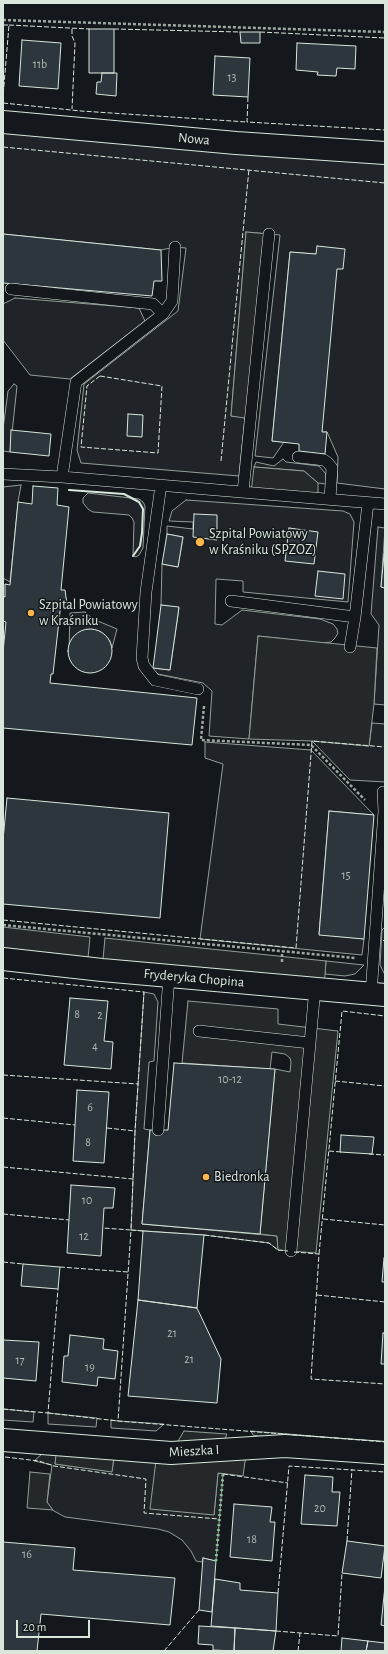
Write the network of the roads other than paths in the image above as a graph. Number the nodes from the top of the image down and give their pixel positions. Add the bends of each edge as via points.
1 (3, 122) edge
2 (385, 153) edge
3 (270, 234) dead end
4 (175, 247) dead end
5 (11, 289) dead end
6 (163, 314) junction
7 (298, 457) dead end
8 (3, 474) edge
9 (62, 477) junction
10 (161, 485) junction
11 (244, 492) junction
12 (330, 499) junction
13 (368, 503) junction
14 (385, 504) edge
15 (231, 601) dead end
16 (355, 617) junction
17 (350, 647) dead end
18 (198, 689) road end
19 (383, 792) dead end
20 (3, 959) edge
21 (169, 976) junction
22 (315, 988) junction
23 (378, 995) edge
24 (199, 1031) dead end
25 (310, 1043) junction
26 (158, 1130) dead end
27 (291, 1251) dead end
28 (3, 1440) edge
29 (385, 1453) edge

1 - 2 street, Nowa via 236,143
3 - 11 lane
4 - 6 lane via 172,301
5 - 6 lane via 153,304
6 - 9 lane via 76,382
7 - 12 lane via 324,460 332,468
8 - 9 lane
9 - 10 lane
10 - 11 lane
10 - 18 lane via 146,592 142,658 144,666 155,680
11 - 12 lane
12 - 13 lane
13 - 14 lane
13 - 16 lane
15 - 16 lane
16 - 17 lane
19 - 23 lane via 374,960
20 - 21 street, Fryderyka Chopina
21 - 22 street, Fryderyka Chopina
21 - 26 lane
22 - 23 street, Fryderyka Chopina
22 - 25 lane
24 - 25 lane
25 - 27 lane
28 - 29 street, Mieszka I via 170,1453 285,1446

